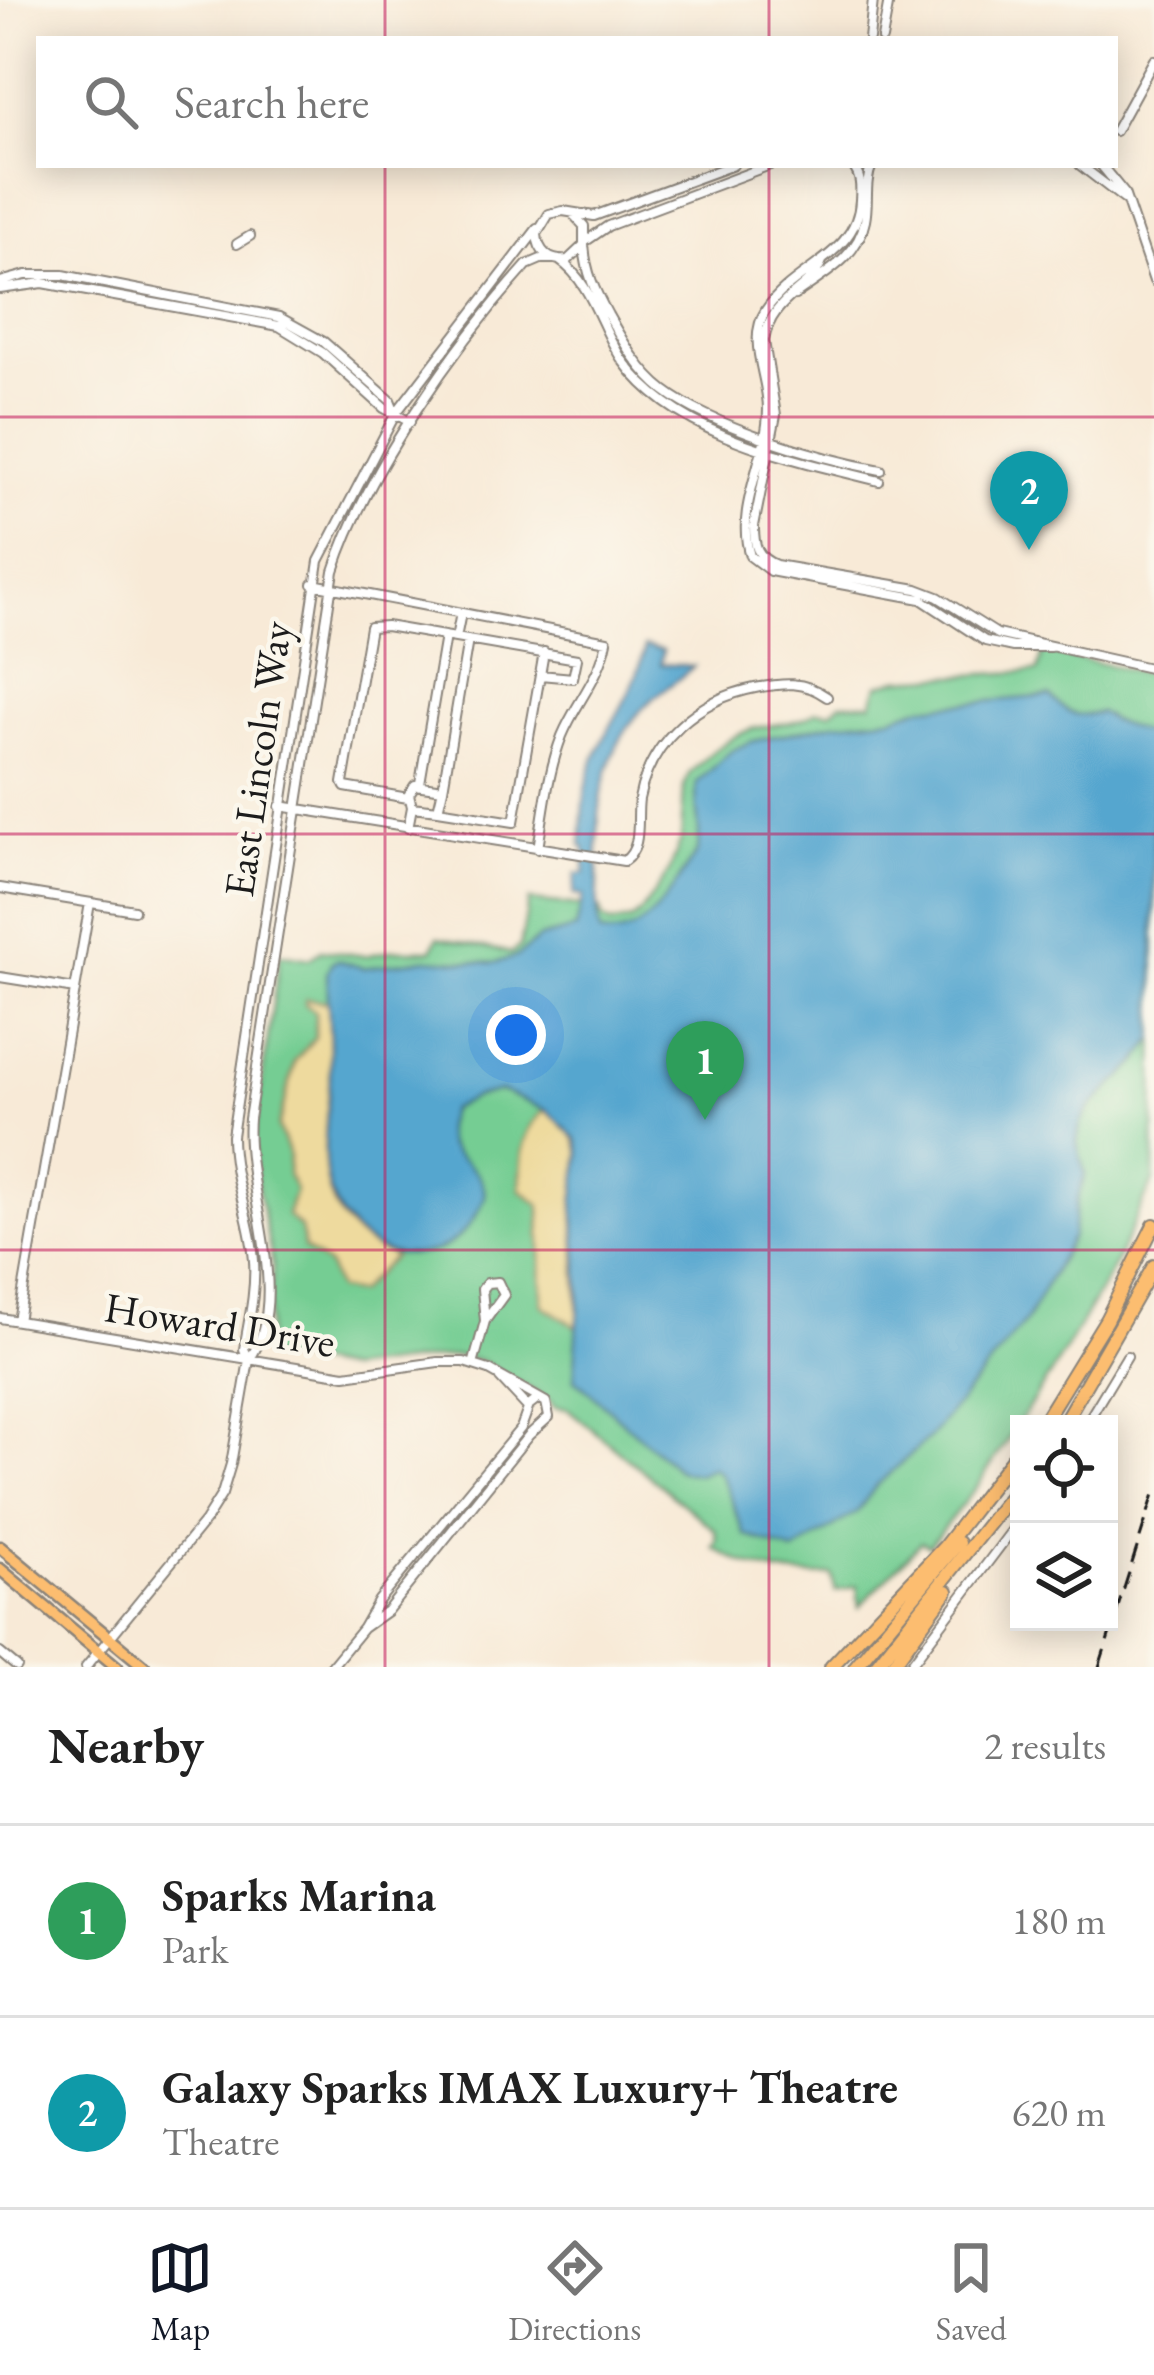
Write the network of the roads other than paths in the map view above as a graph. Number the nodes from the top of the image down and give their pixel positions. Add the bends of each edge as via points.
1 (873, 0) edge
2 (889, 0) edge
3 (869, 36) edge
4 (883, 36) edge
5 (1154, 60) edge
6 (1118, 126) edge
7 (725, 168) edge
8 (762, 168) edge
9 (853, 168) edge
10 (871, 168) edge
11 (1098, 168) edge
12 (572, 213) junction
13 (537, 229) junction
14 (250, 236) dead end
15 (237, 244) dead end
16 (585, 244) junction
17 (556, 260) junction
18 (822, 260) junction
19 (1154, 281) edge
20 (0, 285) edge
21 (784, 303) junction
22 (766, 317) junction
23 (396, 413) junction
24 (410, 422) junction
25 (769, 437) junction
26 (764, 449) junction
27 (830, 466) junction
28 (880, 475) dead end
29 (314, 584) junction
30 (860, 584) junction
31 (331, 587) junction
32 (461, 613) junction
33 (445, 636) junction
34 (456, 638) junction
35 (468, 640) junction
36 (1050, 647) junction
37 (544, 652) junction
38 (1154, 669) edge
39 (540, 675) junction
40 (827, 697) dead end
41 (420, 783) junction
42 (443, 789) junction
43 (410, 803) junction
44 (280, 806) junction
45 (296, 809) junction
46 (438, 810) junction
47 (408, 827) junction
48 (538, 849) junction
49 (0, 887) edge
50 (90, 903) junction
51 (134, 910) dead end
52 (0, 976) edge
53 (75, 989) junction
54 (1154, 1225) edge
55 (1154, 1266) edge
56 (0, 1318) edge
57 (18, 1322) junction
58 (485, 1322) junction
59 (1127, 1356) dead end
60 (249, 1360) junction
61 (473, 1365) junction
62 (500, 1377) junction
63 (540, 1399) junction
64 (528, 1409) junction
65 (1048, 1415) edge
66 (1069, 1415) edge
67 (1091, 1415) edge
68 (543, 1421) junction
69 (1010, 1462) edge
70 (1010, 1471) edge
71 (481, 1477) junction
72 (491, 1485) junction
73 (1010, 1496) edge
74 (1010, 1507) edge
75 (1018, 1523) edge
76 (0, 1547) edge
77 (417, 1555) junction
78 (427, 1563) junction
79 (0, 1569) edge
80 (363, 1628) junction
81 (110, 1638) junction
82 (99, 1651) junction
83 (0, 1652) edge
84 (17, 1667) edge
85 (86, 1667) edge
86 (117, 1667) edge
87 (145, 1667) edge
88 (331, 1667) edge
89 (831, 1667) edge
90 (855, 1667) edge
91 (875, 1667) edge
92 (891, 1667) edge
93 (910, 1667) edge

1 - 3 street
2 - 4 street
5 - 6 street
7 - 12 street via 608,212
8 - 16 street via 608,226
9 - 18 street via 858,220
10 - 21 street via 856,245
11 - 19 street via 1118,182
12 - 13 street via 553,212
12 - 16 street via 584,226
13 - 17 street via 539,247
13 - 23 street, East Lincoln Way
14 - 15 street
16 - 17 street via 573,258
16 - 25 street via 586,271 643,370 687,405
17 - 24 street, East Lincoln Way via 527,265
17 - 26 street via 579,275 638,382 691,419
18 - 21 street
18 - 22 street via 790,284
20 - 23 street via 63,275 279,317 324,342
21 - 22 street
22 - 25 street via 756,340
23 - 24 street
23 - 29 street, East Lincoln Way via 336,524
24 - 31 street, East Lincoln Way via 359,511
25 - 26 street
25 - 27 street
26 - 27 street
26 - 30 street via 754,526 760,556
26 - 30 street via 745,527 750,556 770,571
27 - 28 street
29 - 31 street
29 - 44 street, East Lincoln Way
30 - 36 street via 926,592 990,632
30 - 36 street via 929,601 985,641
31 - 32 street
31 - 45 street, East Lincoln Way
32 - 34 street
32 - 48 street via 607,641 556,755
33 - 34 street
33 - 41 street
33 - 43 street via 374,625 368,632 343,783
34 - 35 street
35 - 37 street
35 - 42 street
36 - 38 street
37 - 39 street
37 - 39 street via 574,656 576,666 568,680
39 - 46 street via 514,822
40 - 48 street via 797,683 749,689 684,721 645,778 631,856 620,862
41 - 42 street
41 - 43 street via 410,789
42 - 46 street
43 - 46 street
43 - 47 street
44 - 45 street
44 - 60 street, East Lincoln Way via 232,1136 254,1261
45 - 47 street
45 - 60 street, East Lincoln Way via 247,1140 267,1273
47 - 48 street
49 - 50 street
50 - 51 street
50 - 53 street
52 - 53 street
53 - 57 street
54 - 65 highway
55 - 66 highway
56 - 57 street, Howard Drive
57 - 60 street, Howard Drive
58 - 58 street via 504,1295 498,1282 482,1289
58 - 61 street
59 - 67 street
60 - 61 street, Howard Drive via 345,1375
60 - 81 street, East Lincoln Way via 222,1494
61 - 62 street, Howard Drive
62 - 63 street, Howard Drive
62 - 64 street, Howard Drive
63 - 64 street
63 - 68 street via 550,1410
64 - 68 street
64 - 71 street
68 - 72 street
69 - 89 highway via 946,1546
70 - 90 highway
71 - 72 street
71 - 77 street
72 - 78 street
73 - 91 highway
74 - 92 highway
75 - 93 street
76 - 81 main road
77 - 78 street
77 - 80 street
78 - 80 street
79 - 82 main road
80 - 88 street
81 - 82 street, East Lincoln Way
81 - 87 main road
82 - 85 street, East Lincoln Way
82 - 86 main road
83 - 84 street

